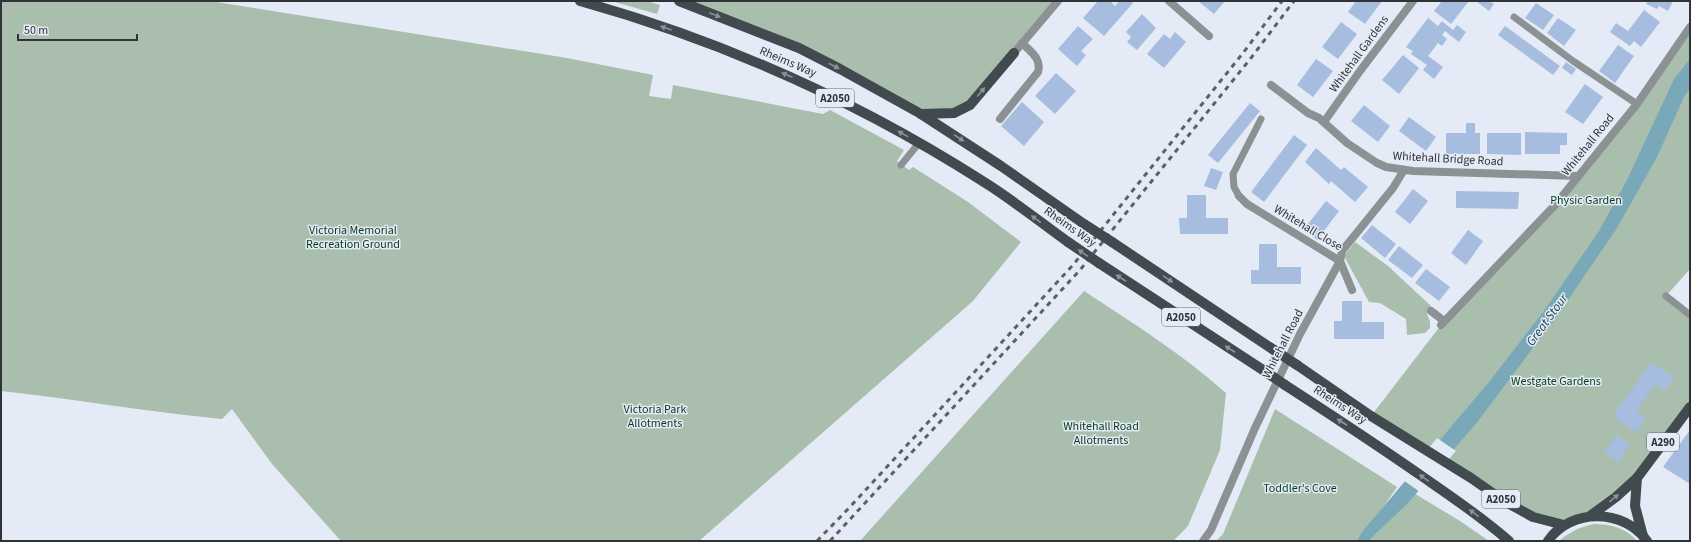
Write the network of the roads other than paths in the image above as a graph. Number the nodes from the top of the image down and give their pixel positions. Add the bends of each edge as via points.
1 (580, 1) edge
2 (679, 1) edge
3 (1058, 1) edge
4 (1170, 1) edge
5 (1414, 1) edge
6 (1514, 17) dead end
7 (1690, 27) edge
8 (1209, 36) dead end
9 (1022, 43) junction
10 (1014, 53) joint
11 (1271, 85) dead end
12 (1637, 104) junction
13 (921, 114) junction
14 (1000, 119) dead end
15 (1261, 119) dead end
16 (1324, 122) junction
17 (919, 143) junction
18 (901, 165) dead end
19 (1404, 170) junction
20 (1578, 176) junction
21 (1239, 196) joint
22 (1340, 261) junction
23 (1352, 290) dead end
24 (1666, 296) dead end
25 (1431, 311) dead end
26 (1690, 315) edge
27 (1690, 407) edge
28 (1637, 478) junction
29 (1590, 516) junction
30 (1564, 525) junction
31 (1645, 538) edge
32 (1203, 541) edge
33 (1509, 541) edge
34 (1548, 541) edge

17 -> 1 main road, Rheims Way / A2050 via 791,76 678,32
2 -> 13 main road, Rheims Way / A2050 via 799,48
3 - 9 street
4 - 8 street
5 - 16 street, Whitehall Gardens
6 - 12 lane
7 - 12 street, Whitehall Road
9 - 10 street
9 - 14 street via 1038,59 1040,66 1038,72
13 -> 10 main road via 954,113 970,105
11 - 16 street, Whitehall Bridge Road
12 - 20 street, Whitehall Road
13 -> 30 main road, Rheims Way / A2050, bridge via 1371,416 1533,518
15 - 21 lane via 1233,174 1234,187
16 - 19 street, Whitehall Bridge Road via 1347,144 1377,163
17 - 18 lane
33 -> 17 main road, Rheims Way / A2050, bridge via 1492,526 1375,444 1099,263 985,182
19 - 20 street, Whitehall Bridge Road
19 - 22 street, Whitehall Road via 1393,188 1342,251
20 - 25 street, Whitehall Road via 1555,205 1442,323
21 - 22 street, Whitehall Close via 1247,204
22 - 23 street, Whitehall Close
22 - 32 street, Whitehall Road via 1300,334 1255,428 1211,530
24 - 26 lane
27 - 28 main road, A290
29 -> 28 main road, A290
28 - 31 main road via 1635,506
29 - 30 main road
29 - 31 main road via 1616,519 1628,524
30 - 34 main road

